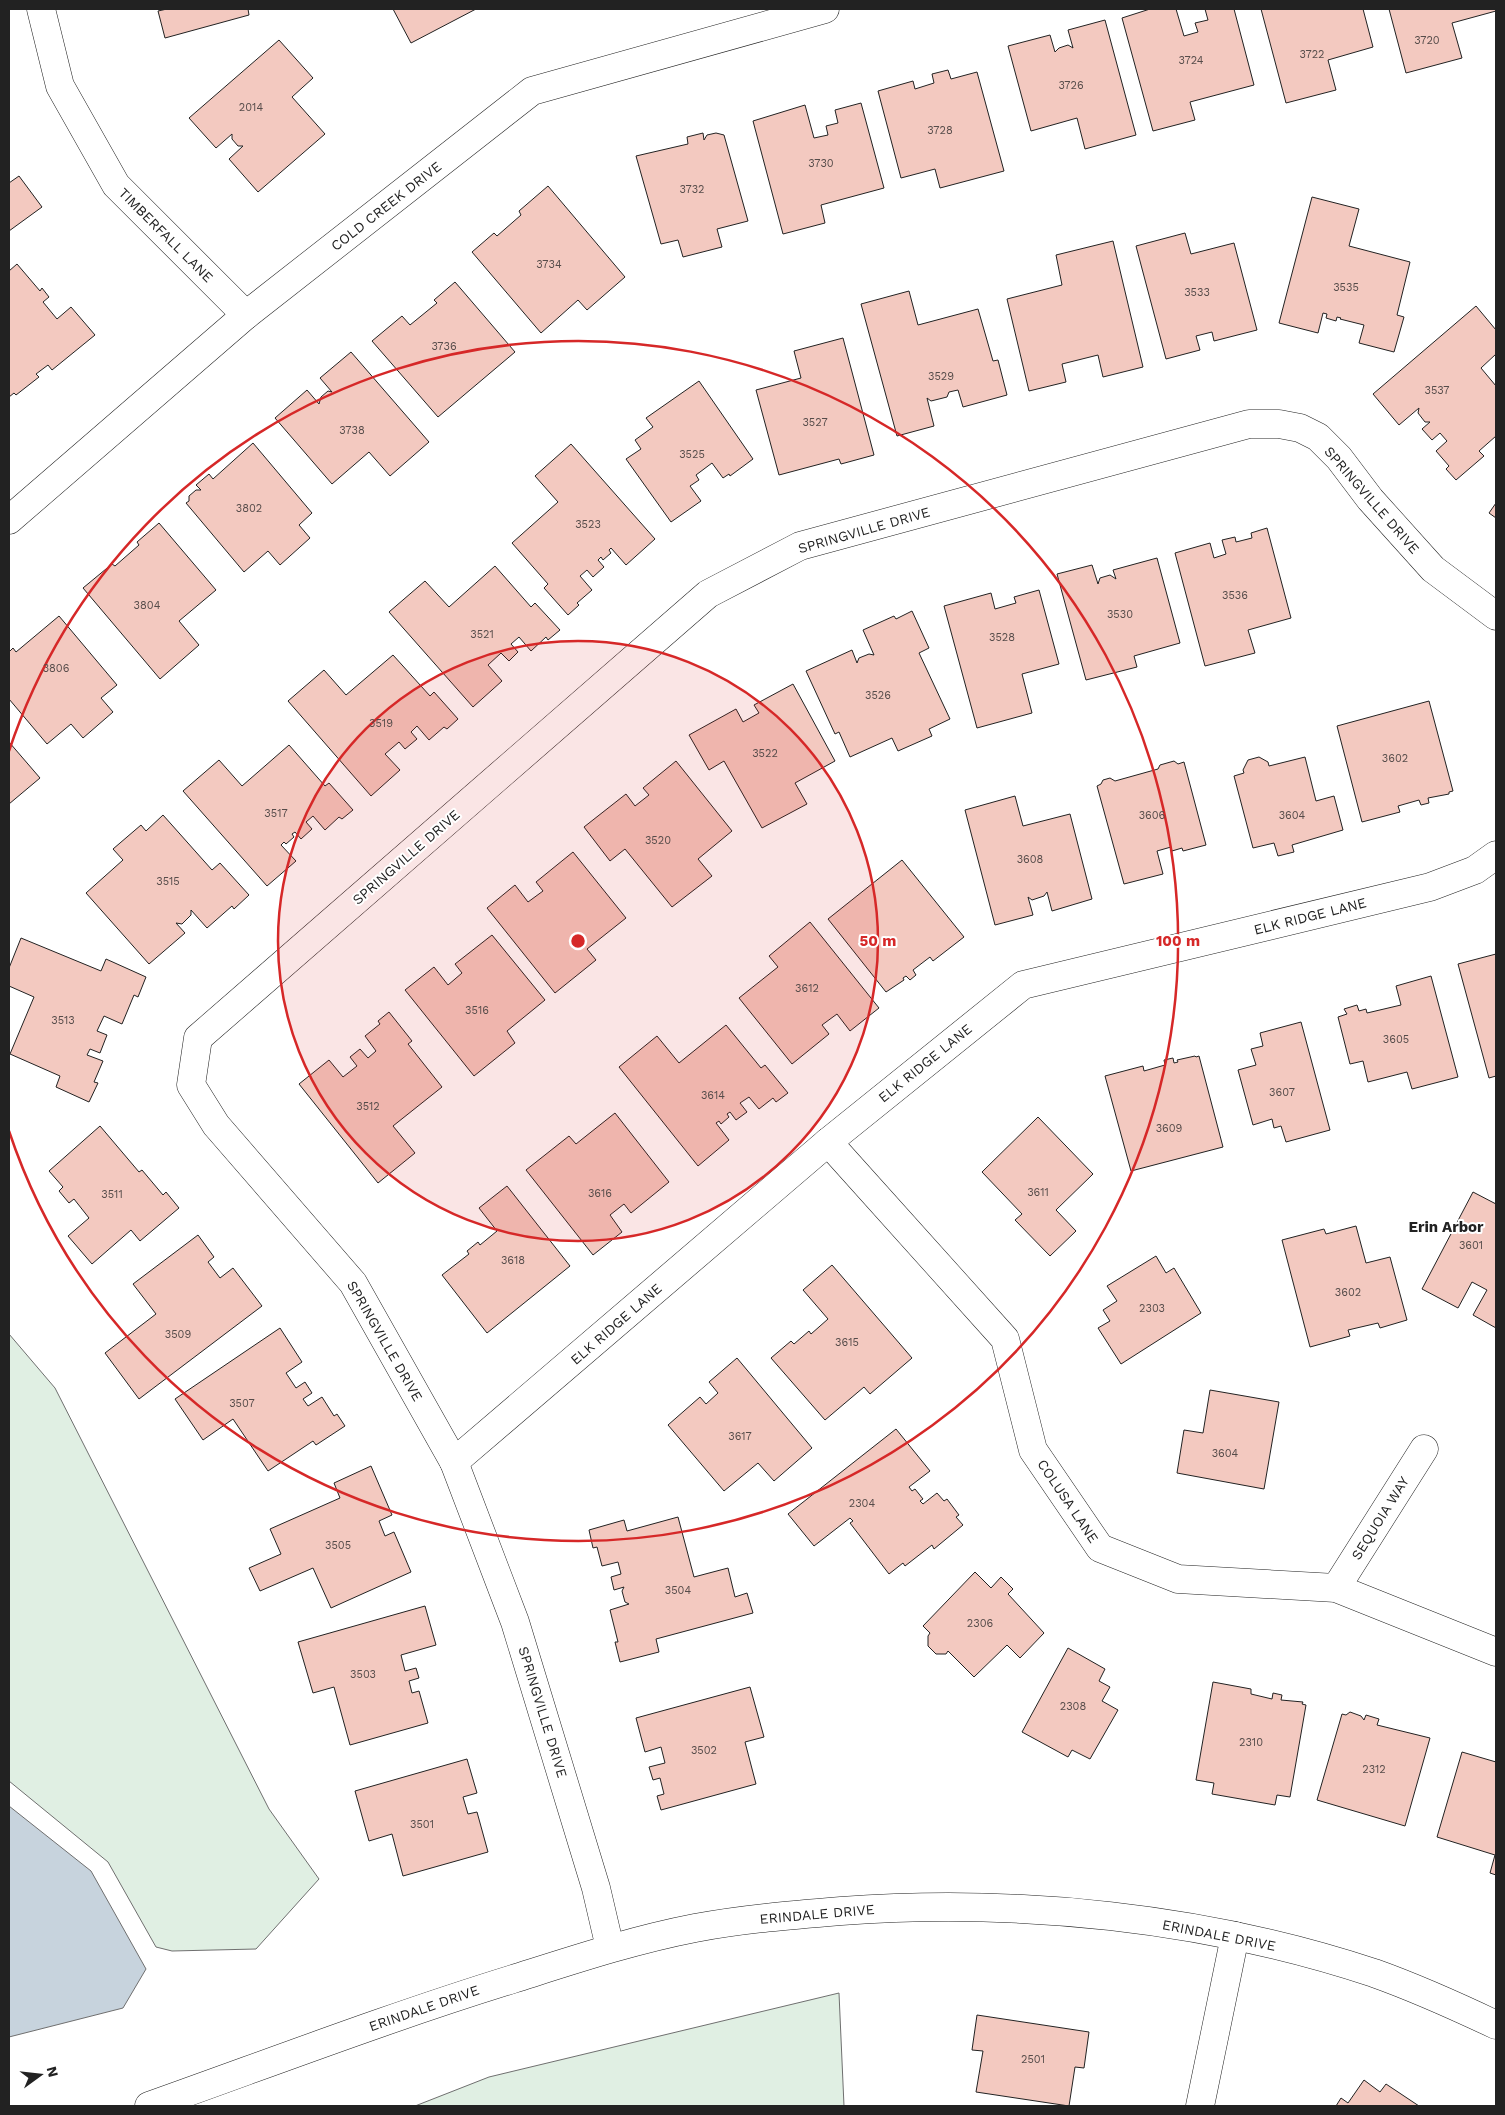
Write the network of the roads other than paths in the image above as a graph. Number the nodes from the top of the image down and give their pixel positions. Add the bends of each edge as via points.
1 (41, 9) edge
2 (825, 9) edge
3 (246, 315) junction
4 (9, 520) edge
5 (1496, 616) edge
6 (1496, 855) edge
7 (828, 1142) junction
8 (1424, 1448) dead end
9 (454, 1462) junction
10 (1336, 1588) junction
11 (1496, 1652) edge
12 (1235, 1936) junction
13 (610, 1948) junction
14 (1496, 2025) edge
15 (149, 2106) edge
16 (1200, 2106) edge

1 - 3 street, TIMBERFALL LANE via 60,86 116,185
2 - 3 street, COLD CREEK DRIVE via 532,91
3 - 4 street, COLD CREEK DRIVE
5 - 9 street, SPRINGVILLE DRIVE via 1433,569 1318,437 1300,428 1279,424 1249,424 800,546 708,594 198,1038 191,1085 216,1125 353,1282
6 - 7 street, ELK RIDGE LANE via 1475,870 1430,887 1022,985
7 - 9 street, ELK RIDGE LANE
7 - 10 street, COLUSA LANE via 1005,1338 1033,1450 1100,1548 1178,1579
8 - 10 street, SEQUOIA WAY
9 - 13 street, SPRINGVILLE DRIVE via 515,1622 596,1888
10 - 11 street, COLUSA LANE
12 - 13 street, ERINDALE DRIVE via 1055,1910 978,1906 880,1908 785,1915 695,1928
12 - 14 street, ERINDALE DRIVE via 1304,1952 1375,1974
12 - 16 street
13 - 15 street, ERINDALE DRIVE via 452,1998

